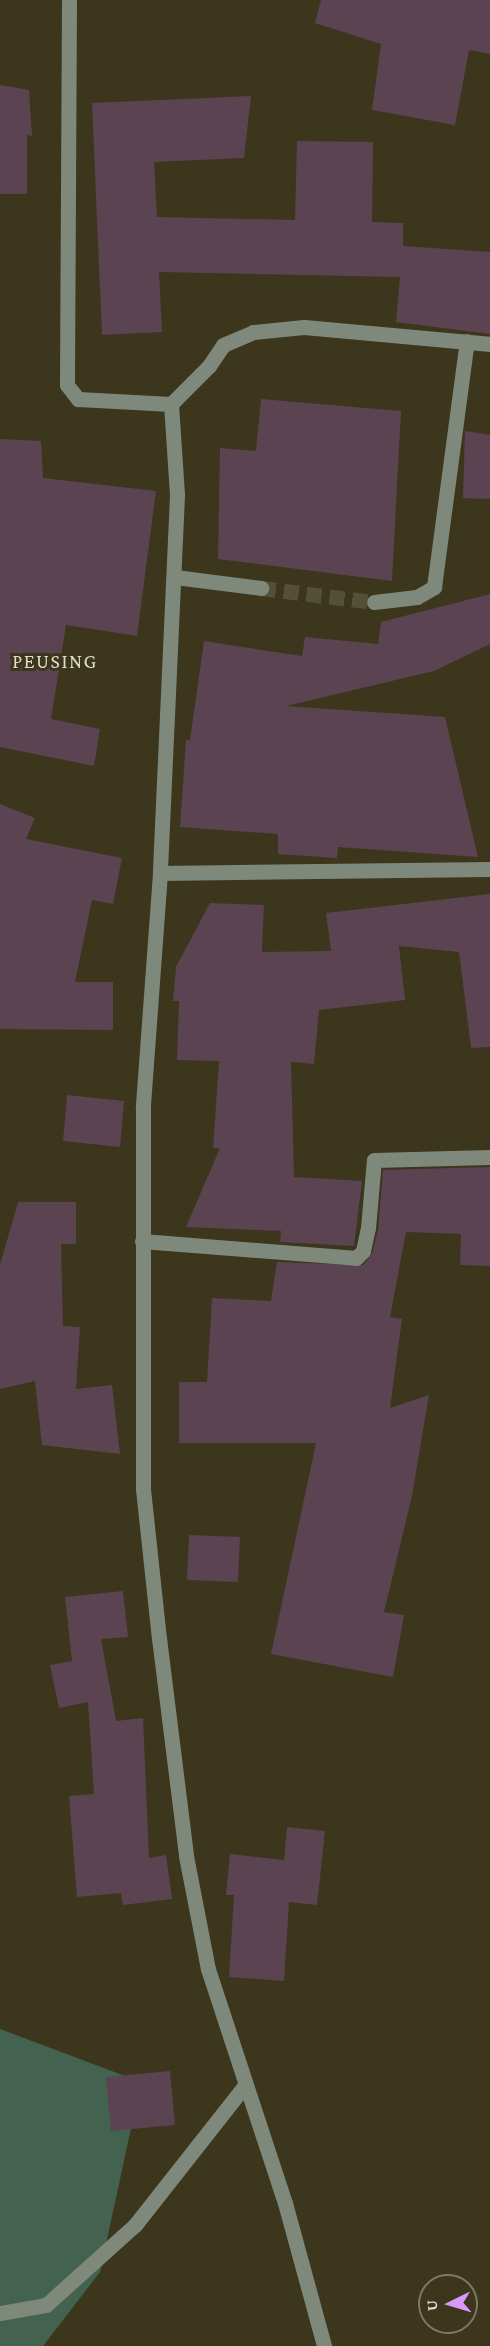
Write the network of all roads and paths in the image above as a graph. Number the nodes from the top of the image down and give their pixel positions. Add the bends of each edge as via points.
1 (69, 0) edge
2 (467, 341) junction
3 (490, 344) edge
4 (171, 404) junction
5 (175, 577) junction
6 (261, 588) tunnel mouth
7 (374, 602) tunnel mouth
8 (490, 869) edge
9 (160, 873) junction
10 (490, 1156) edge
11 (142, 1241) junction
12 (245, 2085) junction
13 (0, 2313) edge
14 (324, 2346) edge

1 - 4 street via 67,385 78,399
2 - 3 street
2 - 4 street via 304,327 253,332 223,345 209,366
2 - 7 street via 434,587 417,597
4 - 5 street via 177,495
5 - 6 street
5 - 9 street
8 - 9 street
9 - 11 street via 143,1107
10 - 11 street via 374,1160 368,1228 363,1251 356,1258
11 - 12 street via 143,1489 186,1856 208,1969
12 - 13 street via 135,2225 45,2305
12 - 14 street via 285,2203

